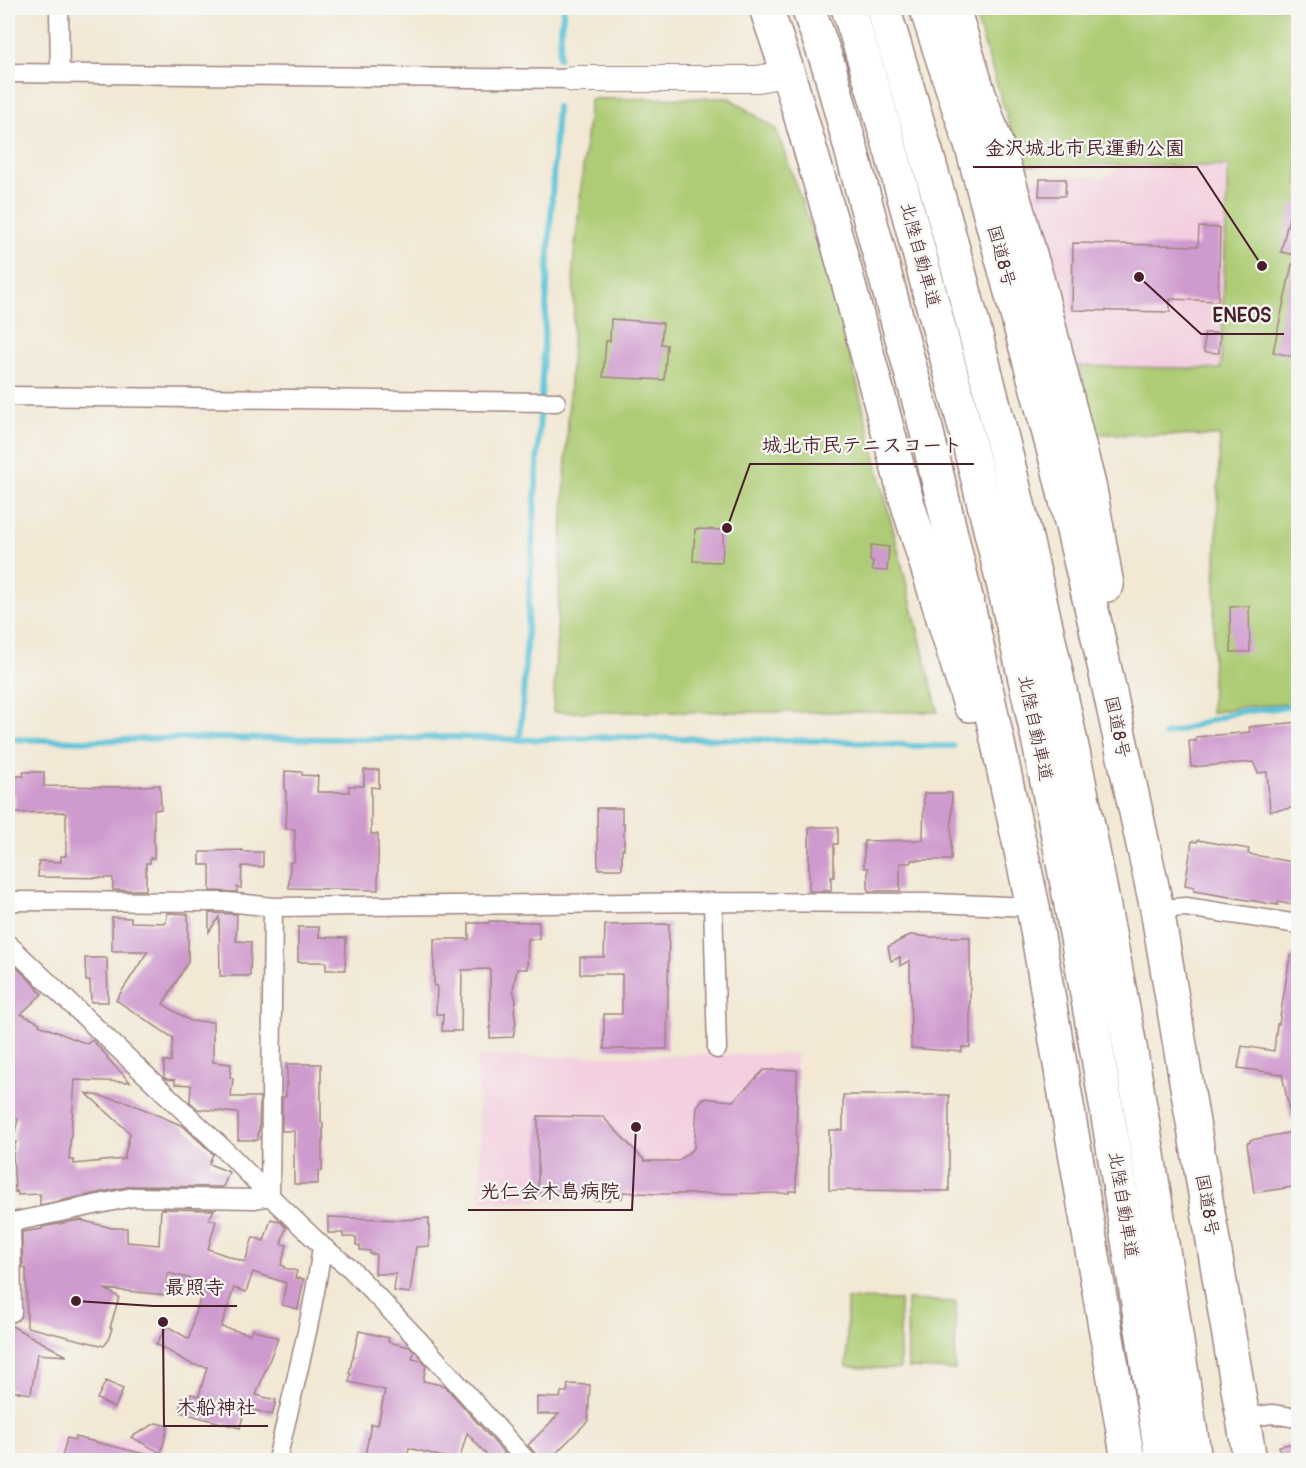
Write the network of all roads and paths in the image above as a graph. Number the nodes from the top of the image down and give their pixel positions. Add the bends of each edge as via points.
1 (59, 8) edge
2 (766, 8) edge
3 (808, 8) edge
4 (848, 8) edge
5 (883, 8) edge
6 (926, 8) edge
7 (953, 8) edge
8 (8, 73) edge
9 (788, 73) junction
10 (60, 74) junction
11 (573, 79) joint
12 (8, 396) edge
13 (545, 402) dead end
14 (1137, 815) junction
15 (8, 901) edge
16 (713, 902) junction
17 (273, 907) junction
18 (1033, 907) junction
19 (1157, 909) junction
20 (1299, 924) edge
21 (8, 944) edge
22 (717, 1048) dead end
23 (270, 1196) junction
24 (9, 1223) edge
25 (322, 1246) junction
26 (8, 1313) edge
27 (1244, 1418) junction
28 (1299, 1418) edge
29 (525, 1460) edge
30 (276, 1461) edge
31 (1128, 1461) edge
32 (1162, 1461) edge
33 (1195, 1461) edge
34 (1250, 1461) edge

1 - 10 street
2 - 9 highway
3 - 18 highway via 829,67 923,416
4 - 32 highway, 北陸自動車道 via 963,417 1023,670 1098,1054
5 - 33 highway, 北陸自動車道 via 943,210 1041,600 1130,1049
6 - 14 highway, 国道8号 via 973,151 1058,467
7 - 14 highway via 1038,282 1090,489 1129,706
8 - 10 street
9 - 11 street via 758,79
9 - 18 highway via 905,495
10 - 11 street
12 - 13 street
14 - 19 highway, 国道8号
15 - 17 street via 226,902
16 - 17 street
16 - 18 street
16 - 22 street
17 - 23 street
18 - 31 highway
19 - 20 street via 1186,907
19 - 27 highway, 国道8号
21 - 23 street
23 - 24 street via 133,1197
23 - 25 street
24 - 26 street via 12,1312
25 - 29 street via 351,1269 417,1338
25 - 30 street
27 - 28 street via 1272,1414
27 - 34 highway, 国道8号

